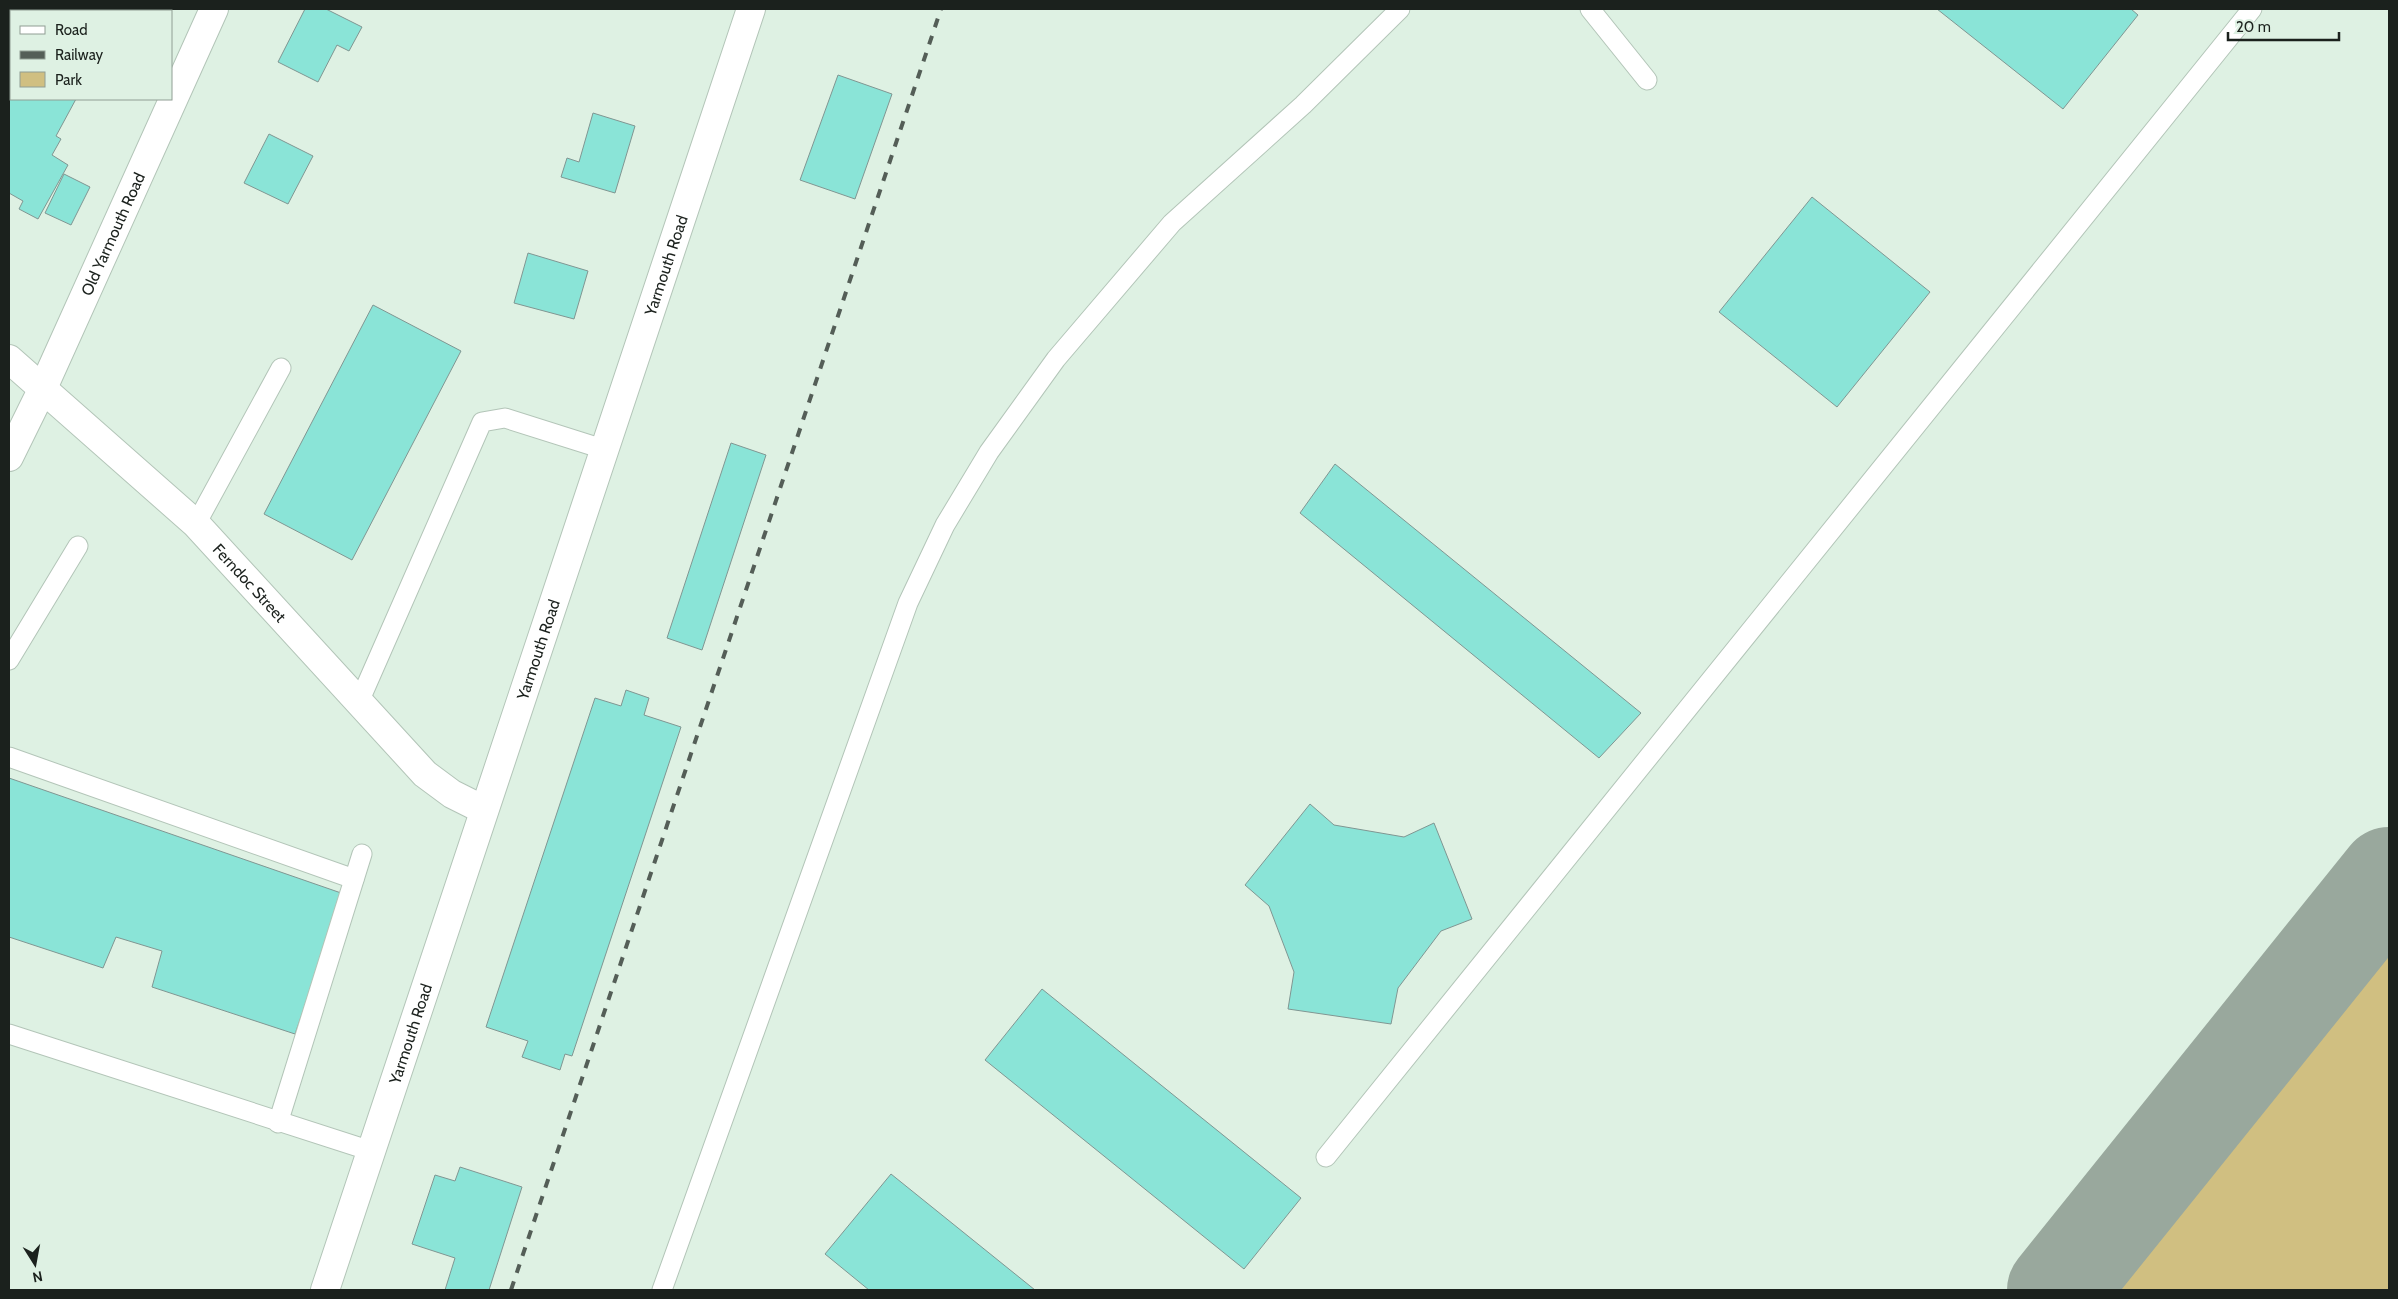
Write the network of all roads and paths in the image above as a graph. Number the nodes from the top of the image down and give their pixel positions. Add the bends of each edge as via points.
1 (214, 9) edge
2 (751, 9) edge
3 (1400, 9) edge
4 (1590, 9) edge
5 (2252, 9) edge
6 (1647, 80) dead end
7 (9, 359) edge
8 (281, 368) dead end
9 (43, 388) junction
10 (604, 449) junction
11 (9, 457) edge
12 (196, 524) junction
13 (78, 546) dead end
14 (9, 660) edge
15 (359, 702) junction
16 (9, 757) edge
17 (484, 810) junction
18 (362, 854) dead end
19 (354, 878) junction
20 (9, 1034) edge
21 (278, 1122) junction
22 (371, 1151) junction
23 (1326, 1158) dead end
24 (324, 1290) edge
25 (662, 1290) edge

1 - 9 main road, Old Yarmouth Road
2 - 10 main road, Yarmouth Road
3 - 25 lane via 1303,105 1172,223 1056,359 989,452 944,525 908,603
4 - 6 lane
5 - 23 lane
7 - 9 main road, Ferndoc Street
8 - 12 lane
9 - 11 main road, Old Yarmouth Road
9 - 12 main road, Ferndoc Street
10 - 15 lane via 505,418 482,422
10 - 17 main road, Yarmouth Road
12 - 15 main road, Ferndoc Street
13 - 14 lane
15 - 17 main road, Ferndoc Street via 425,774 452,794
16 - 19 lane
17 - 22 main road, Yarmouth Road
18 - 19 lane
19 - 21 lane
20 - 21 lane
21 - 22 lane
22 - 24 main road, Yarmouth Road

